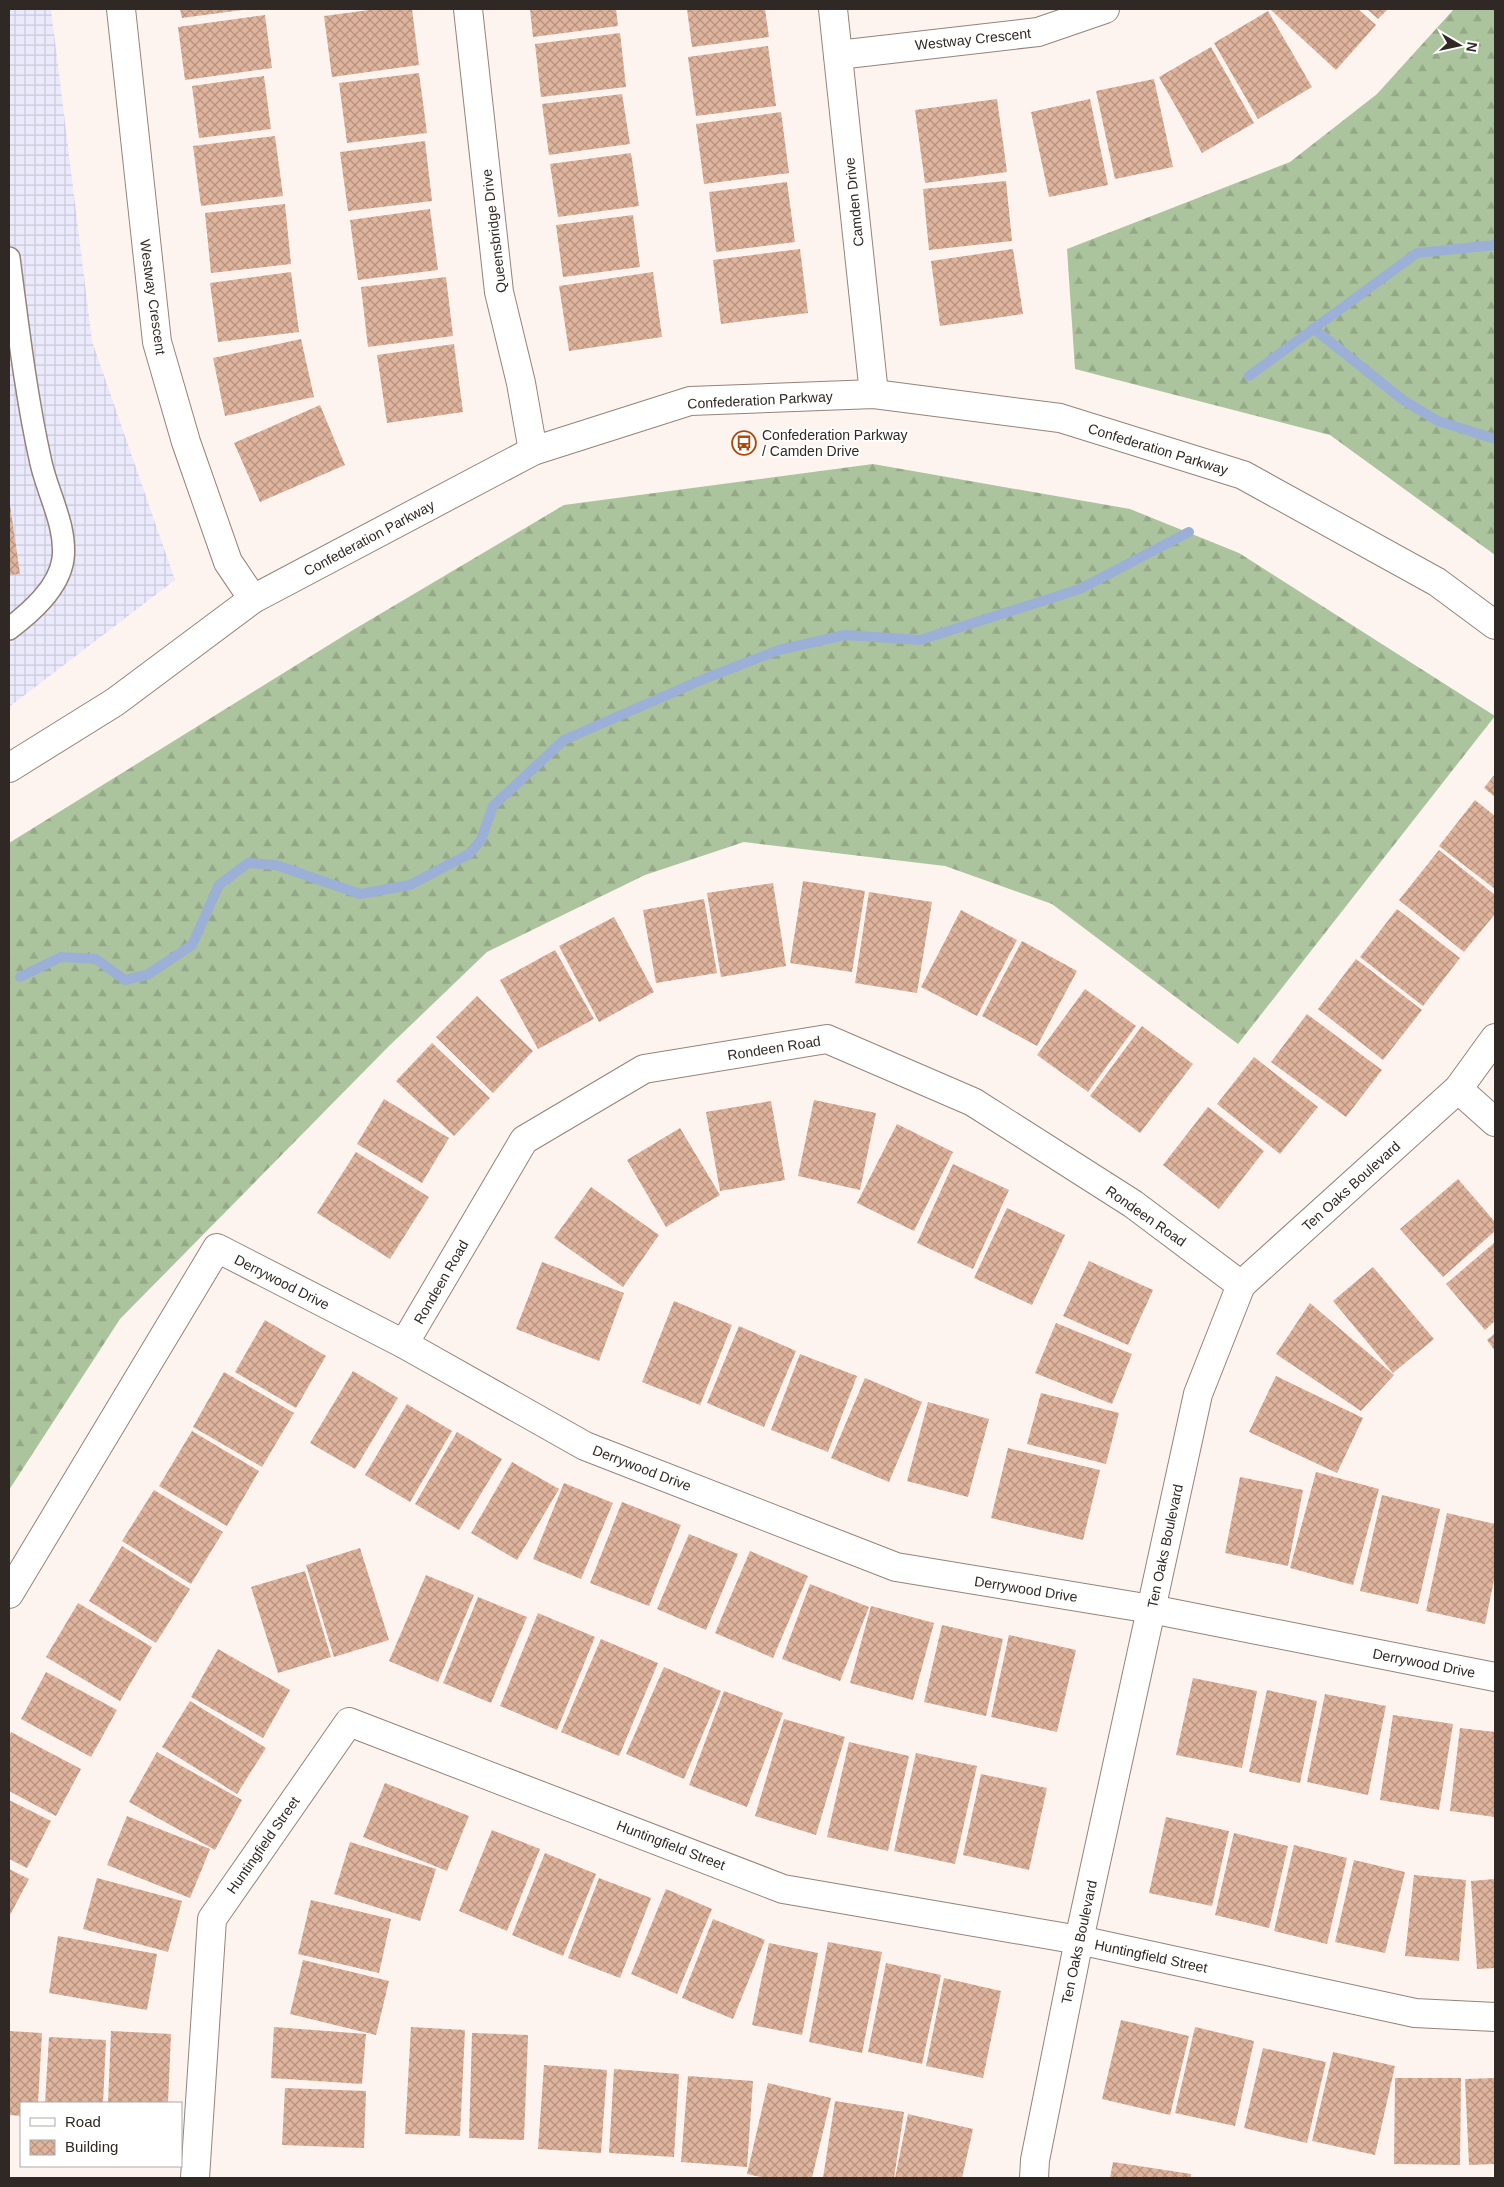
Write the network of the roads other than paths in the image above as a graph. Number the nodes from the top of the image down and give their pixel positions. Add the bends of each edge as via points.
1 (121, 9) edge
2 (468, 9) edge
3 (833, 9) edge
4 (1105, 9) edge
5 (838, 55) junction
6 (9, 258) edge
7 (874, 394) junction
8 (533, 451) junction
9 (253, 599) junction
10 (1495, 625) edge
11 (9, 629) edge
12 (9, 768) edge
13 (1495, 1038) edge
14 (1458, 1089) junction
15 (1495, 1122) edge
16 (1242, 1285) junction
17 (404, 1344) junction
18 (9, 1594) edge
19 (1151, 1609) junction
20 (1495, 1677) edge
21 (1079, 1940) junction
22 (1495, 2017) edge
23 (1032, 2172) edge
24 (195, 2178) edge

1 - 9 street, Westway Crescent via 156,342 186,442 228,562
2 - 8 street, Queensbridge Drive via 500,292
3 - 5 street, Camden Drive
4 - 5 street, Westway Crescent via 1038,32
5 - 7 street, Camden Drive
6 - 11 lane via 23,366 40,456 63,543 63,560 55,581 29,614
7 - 8 street, Confederation Parkway via 690,401
7 - 10 street, Confederation Parkway via 1060,418 1243,475 1437,582
8 - 9 street, Confederation Parkway
9 - 12 street, Confederation Parkway via 116,702
13 - 14 street, Ten Oaks Boulevard
14 - 15 street
14 - 16 street, Ten Oaks Boulevard
16 - 17 street, Rondeen Road via 1133,1204 973,1102 827,1039 644,1069 524,1140
16 - 19 street, Ten Oaks Boulevard via 1198,1394
17 - 18 street, Derrywood Drive via 216,1248
17 - 19 street, Derrywood Drive via 585,1446 896,1568
19 - 20 street, Derrywood Drive
19 - 21 street, Ten Oaks Boulevard
21 - 22 street, Huntingfield Street via 1415,2013
21 - 23 street, Ten Oaks Boulevard
21 - 24 street, Huntingfield Street via 783,1888 349,1722 212,1919

